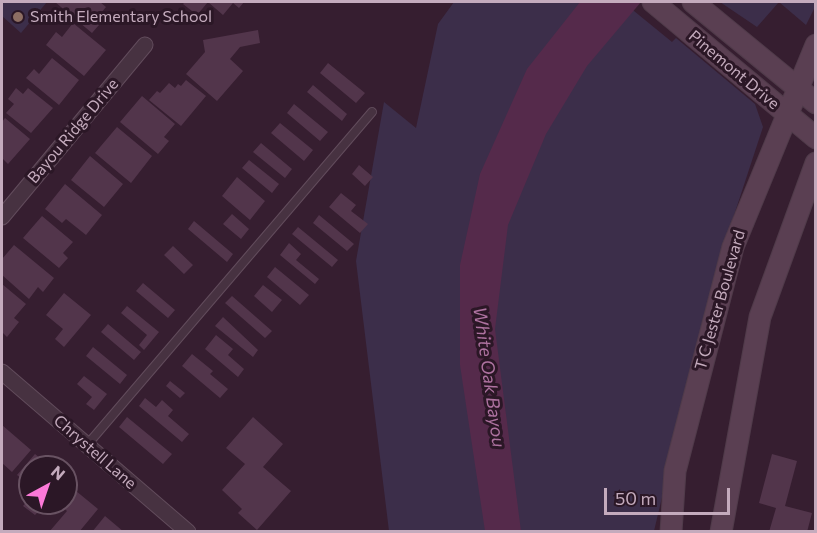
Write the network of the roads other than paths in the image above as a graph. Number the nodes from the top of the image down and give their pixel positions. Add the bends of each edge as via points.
1 (653, 2) edge
2 (694, 2) edge
3 (145, 45) dead end
4 (816, 45) edge
5 (798, 88) junction
6 (816, 103) edge
7 (372, 112) dead end
8 (786, 114) junction
9 (816, 138) edge
10 (816, 163) edge
11 (2, 217) edge
12 (2, 372) edge
13 (87, 445) junction
14 (675, 471) junction
15 (188, 531) edge
16 (657, 531) edge
17 (671, 531) edge
18 (721, 531) edge

1 - 8 main road, Pinemont Drive
2 - 5 main road, Pinemont Drive
3 - 11 street, Bayou Ridge Drive
4 - 5 main road, T C Jester Boulevard
5 - 6 main road, Pinemont Drive
5 - 8 main road, T C Jester Boulevard
7 - 13 lane
8 - 9 main road, Pinemont Drive
8 - 14 main road, T C Jester Boulevard via 733,247
10 - 18 main road via 760,317
12 - 13 street, Chrystell Lane
13 - 15 street, Chrystell Lane
14 - 16 main road
14 - 17 main road, T C Jester Boulevard

